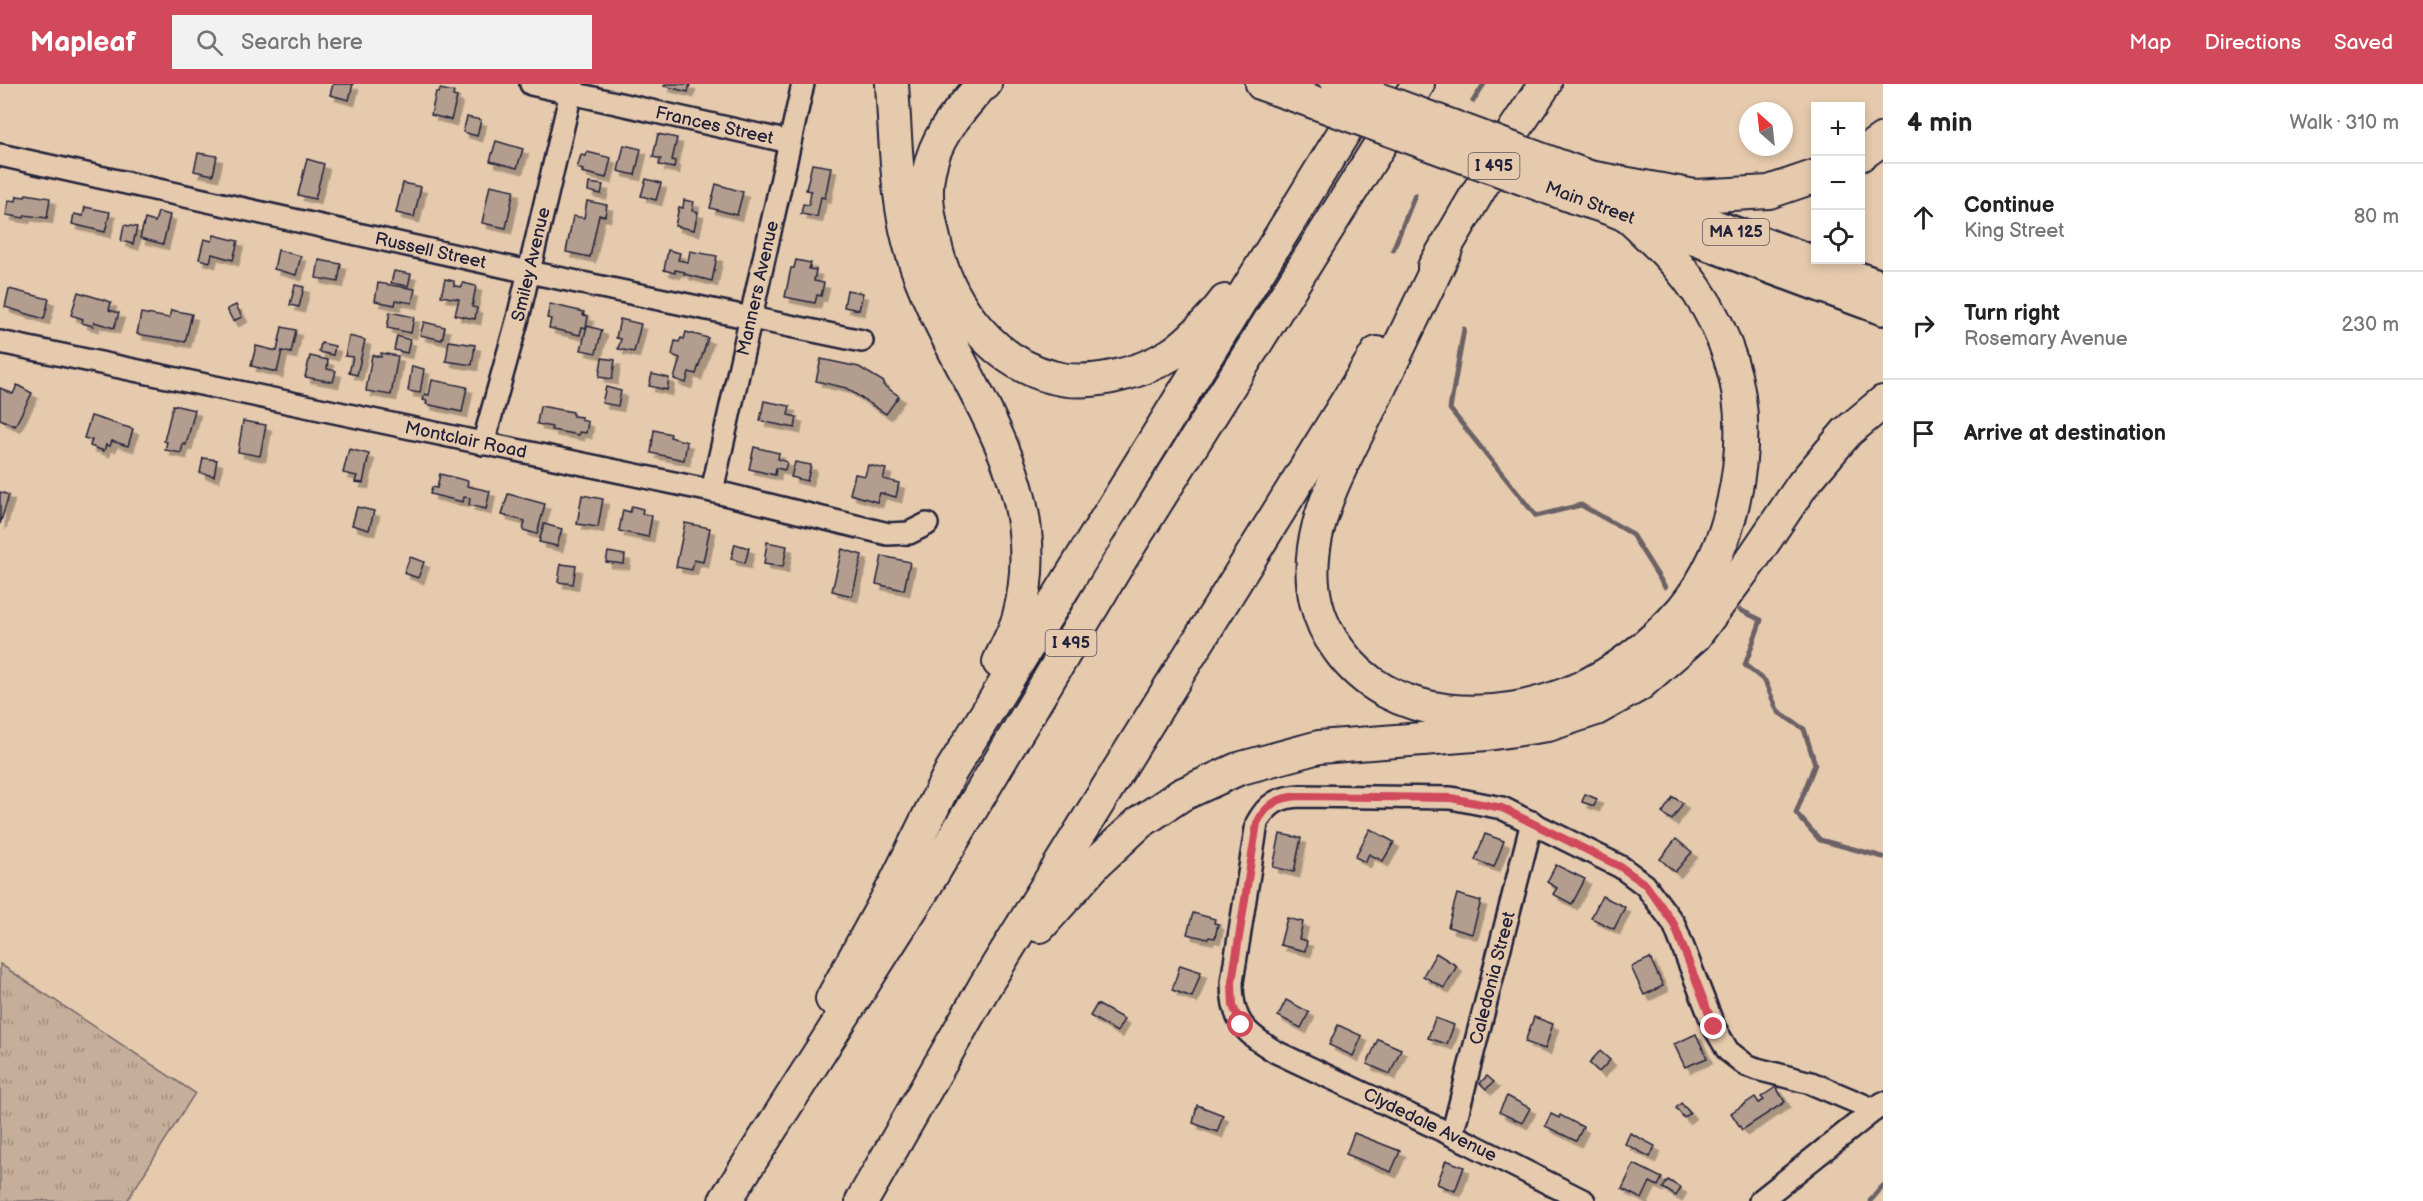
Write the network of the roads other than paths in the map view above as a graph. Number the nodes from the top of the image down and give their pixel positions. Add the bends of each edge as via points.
1 (531, 84) edge
2 (803, 84) edge
3 (892, 84) edge
4 (985, 84) edge
5 (1262, 84) edge
6 (1338, 84) edge
7 (1374, 84) edge
8 (1418, 84) edge
9 (1545, 84) edge
10 (572, 89) edge
11 (1883, 139) edge
12 (790, 142) junction
13 (1865, 152) edge
14 (0, 155) edge
15 (1811, 177) edge
16 (1581, 187) junction
17 (1293, 212) junction
18 (1627, 216) junction
19 (1446, 249) junction
20 (529, 272) junction
21 (1883, 285) edge
22 (1883, 311) edge
23 (751, 318) junction
24 (862, 341) dead end
25 (0, 342) edge
26 (1883, 402) edge
27 (483, 444) junction
28 (712, 491) junction
29 (927, 524) dead end
30 (951, 771) junction
31 (1532, 822) junction
32 (987, 984) junction
33 (1879, 1107) edge
34 (1452, 1135) junction
35 (753, 1155) junction
36 (725, 1201) edge
37 (862, 1201) edge
38 (1584, 1201) edge
39 (1760, 1201) edge

1 - 10 street, Frances Street
2 - 12 street, Manners Avenue
3 - 30 highway via 898,175 909,243 931,302 1006,454 1025,519 1028,550 1019,618
4 - 17 highway via 945,127 929,171 927,212 957,303 985,338 1021,364 1052,378 1094,380 1131,372 1171,355 1214,315
5 - 16 highway, Main Street / MA 125, bridge
6 - 16 highway, Main Street / MA 125, bridge
7 - 17 highway
8 - 35 highway, I 495 via 1119,562 920,895
9 - 19 highway, I 495
10 - 12 street, Frances Street
10 - 20 street, Smiley Avenue
11 - 13 highway
12 - 23 street, Manners Avenue
14 - 20 street, Russell Street
15 - 16 highway via 1769,192 1695,196
16 - 18 highway, Main Street / MA 125
16 - 21 main road, Main Street / MA 125
17 - 30 highway
18 - 19 highway via 1675,261 1699,290 1724,338 1734,367 1743,424 1738,483 1711,566 1663,630 1600,677 1576,690 1527,706 1439,710 1386,692 1357,671 1332,642 1313,590 1314,547 1327,499
18 - 22 main road, Main Street / MA 125
19 - 32 highway, I 495 via 1356,385
20 - 23 street, Russell Street
20 - 27 street, Smiley Avenue
23 - 24 street, Russell Street
23 - 28 street, Manners Avenue
25 - 27 street, Montclair Road
26 - 32 highway via 1847,432 1803,484 1695,636 1639,685 1596,709 1548,725 1487,734 1319,747 1238,769 1181,795 1139,823 1096,863
27 - 28 street, Montclair Road
28 - 29 street, Montclair Road via 888,534 909,533
30 - 35 highway
31 - 33 street via 1621,867 1655,895 1674,924 1714,1027 1736,1058 1757,1069
31 - 34 street, Caledonia Street
31 - 34 street, Clydedale Avenue via 1491,805 1451,798 1293,797 1272,802 1262,814 1256,832 1232,982 1233,1006 1241,1025 1276,1052
32 - 37 highway, I 495
33 - 39 street
34 - 38 street, Clydedale Avenue
35 - 36 highway, I 495

